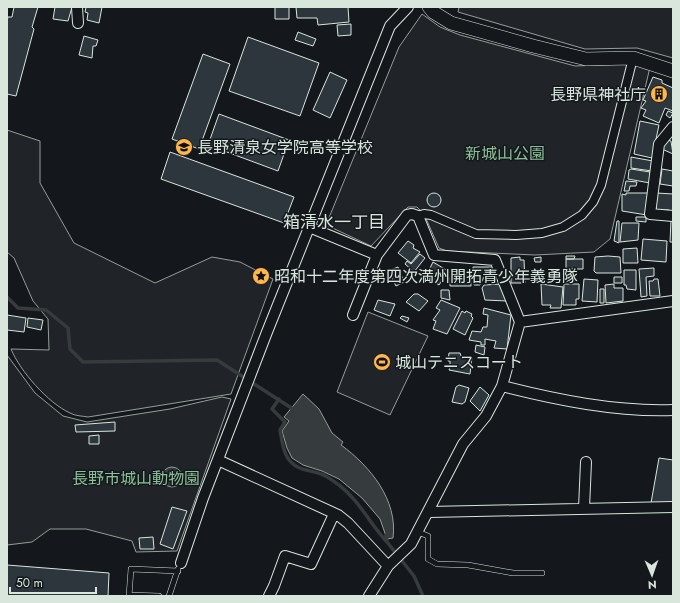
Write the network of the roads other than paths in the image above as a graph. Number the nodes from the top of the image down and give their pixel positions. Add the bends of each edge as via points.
1 (77, 7) edge
2 (408, 7) edge
3 (429, 7) edge
4 (78, 23) dead end
5 (633, 58) junction
6 (673, 71) edge
7 (673, 127) edge
8 (418, 216) junction
9 (673, 216) edge
10 (309, 227) junction
11 (377, 255) junction
12 (673, 301) edge
13 (353, 315) dead end
14 (520, 322) junction
15 (502, 386) junction
16 (673, 410) edge
17 (218, 460) junction
18 (586, 462) dead end
19 (673, 507) edge
20 (584, 508) junction
21 (429, 512) junction
22 (334, 514) junction
23 (418, 532) junction
24 (388, 566) junction
25 (179, 567) junction
26 (542, 573) dead end
27 (129, 595) edge
28 (159, 596) edge
29 (169, 596) edge
30 (268, 596) edge
31 (369, 596) edge

1 - 4 street
2 - 10 street via 390,26
3 - 5 street via 451,23 548,50 586,59
5 - 6 street
5 - 8 street via 601,185 593,202 582,215 563,227 516,236 476,234 431,215
7 - 9 street via 659,144 650,214
8 - 11 street via 407,216
8 - 14 street via 434,255 495,260
10 - 11 street
10 - 17 street
11 - 13 street
12 - 14 street
14 - 15 street
15 - 16 street via 546,397 645,411
15 - 21 street via 486,416 463,444 438,489
17 - 22 street
17 - 25 street
18 - 20 street
19 - 20 street
20 - 21 street
21 - 23 street
22 - 24 street via 348,523
22 - 30 street via 311,564 286,556
23 - 24 street via 411,544
23 - 26 lane via 428,536 428,559 437,564 468,565 513,573
24 - 31 street
25 - 27 lane via 131,569
25 - 29 lane
27 - 28 lane

